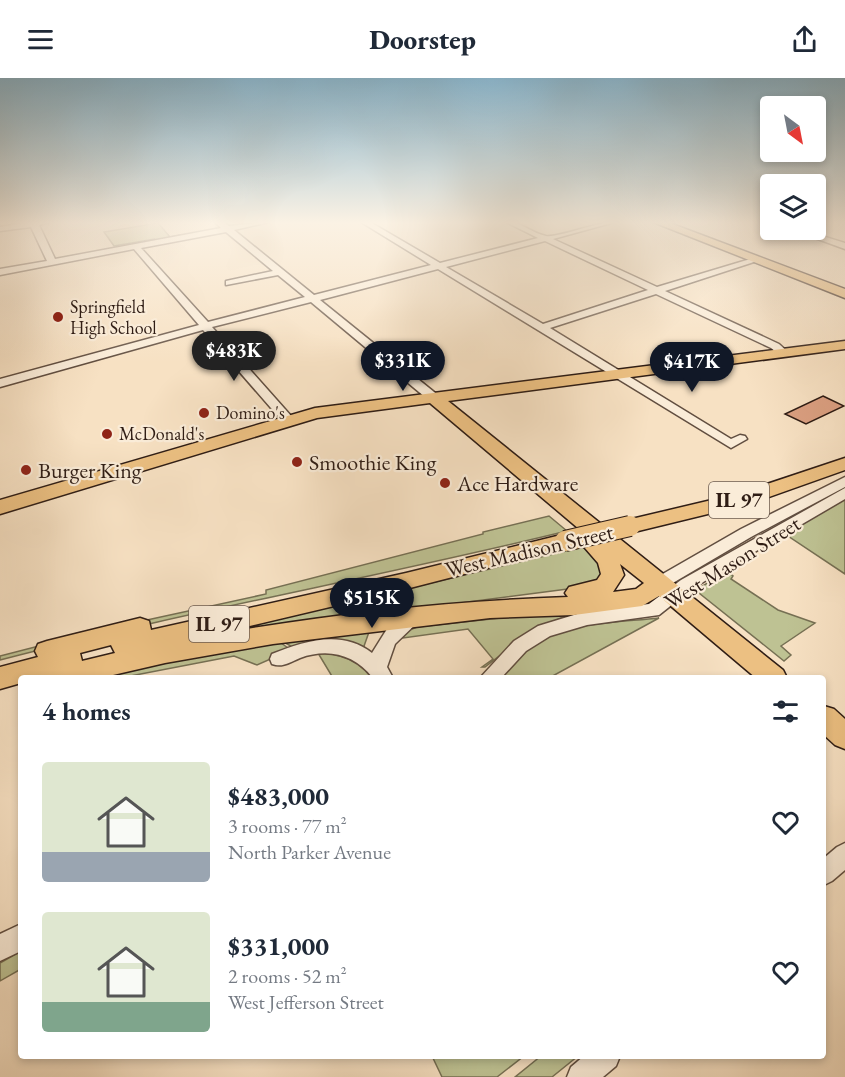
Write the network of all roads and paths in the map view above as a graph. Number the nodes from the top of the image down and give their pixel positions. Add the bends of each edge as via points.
1 (18, 269) edge
2 (155, 269) edge
3 (276, 269) edge
4 (429, 269) edge
5 (443, 269) edge
6 (609, 269) edge
7 (725, 269) edge
8 (779, 269) edge
9 (0, 272) edge
10 (280, 272) junction
11 (229, 283) dead end
12 (656, 291) junction
13 (845, 294) edge
14 (313, 298) junction
15 (205, 326) junction
16 (543, 327) junction
17 (845, 345) edge
18 (784, 353) junction
19 (626, 377) junction
20 (0, 383) edge
21 (492, 391) junction
22 (435, 399) junction
23 (288, 420) junction
24 (492, 446) junction
25 (845, 464) edge
26 (845, 481) edge
27 (845, 493) edge
28 (0, 507) edge
29 (569, 509) junction
30 (439, 571) junction
31 (666, 588) junction
32 (490, 609) junction
33 (412, 619) junction
34 (279, 659) dead end
35 (0, 664) edge
36 (380, 673) edge
37 (66, 675) edge
38 (492, 675) edge
39 (770, 675) edge
40 (0, 678) edge
41 (18, 688) edge
42 (0, 693) edge
43 (826, 720) edge
44 (845, 736) edge
45 (845, 855) edge
46 (826, 871) edge
47 (18, 939) edge
48 (0, 948) edge

1 - 9 street
2 - 15 street
3 - 10 street
4 - 14 street
5 - 16 street
6 - 12 street
7 - 12 street
8 - 13 main road
10 - 11 street
10 - 14 street
12 - 16 street
12 - 18 street
14 - 15 street
14 - 22 street
15 - 20 street
15 - 23 street
16 - 19 street
17 - 18 main road
18 - 19 main road
19 - 19 street via 731,444 740,439 642,382
19 - 21 main road
21 - 22 main road
21 - 24 main road via 474,401 469,411 484,425
22 - 23 main road
22 - 24 main road
23 - 28 main road
24 - 29 main road
25 - 30 main road, West Madison Street / IL 97, bridge via 742,499
26 - 31 street, West Mason Street via 756,528
27 - 31 street, West Mason Street
29 - 31 main road
29 - 32 main road via 580,530 612,566 609,583 597,590
30 - 35 main road via 166,623
30 - 40 main road, West Madison Street / IL 97
31 - 32 main road via 642,597 574,606
31 - 38 street, West Mason Street via 663,605 653,610 587,618 544,631 520,646
31 - 39 main road
32 - 33 main road
33 - 36 street via 389,636 380,652
33 - 37 main road via 221,642
34 - 36 street via 293,652 327,646 354,651
41 - 42 main road
43 - 44 main road
45 - 46 street
47 - 48 street

